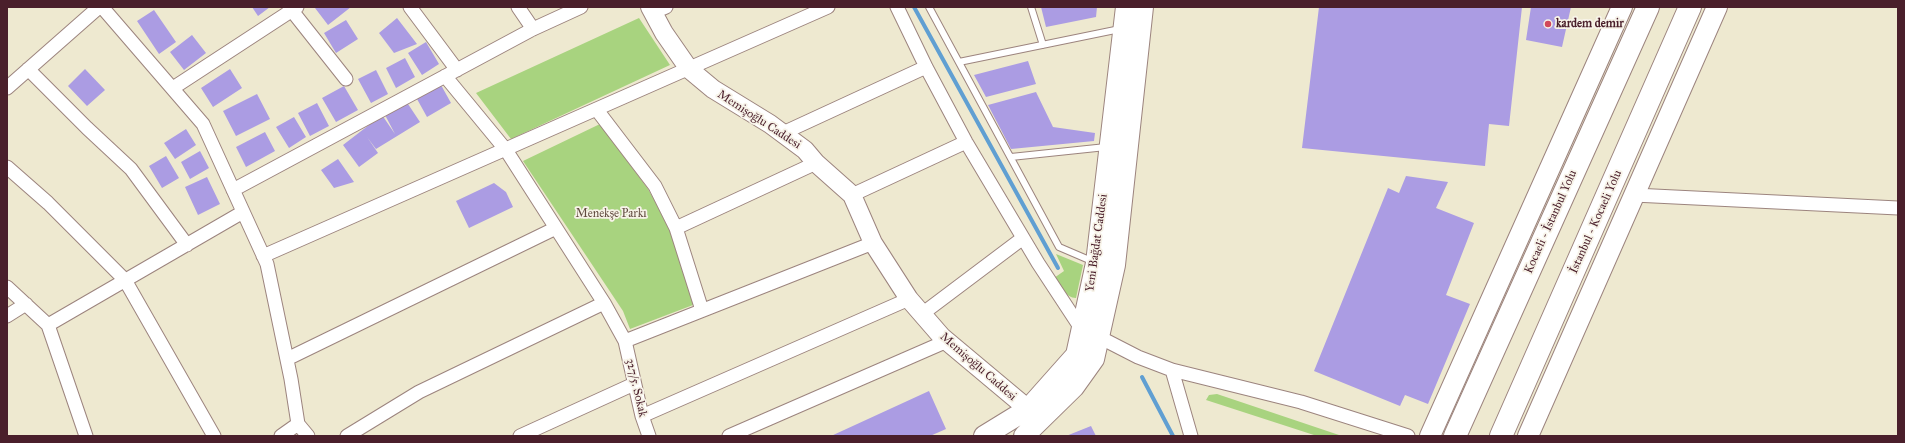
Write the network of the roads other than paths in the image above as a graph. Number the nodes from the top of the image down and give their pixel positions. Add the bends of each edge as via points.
1 (99, 7) edge
2 (102, 7) edge
3 (410, 7) edge
4 (518, 7) edge
5 (581, 7) edge
6 (828, 7) edge
7 (897, 7) edge
8 (929, 7) edge
9 (1031, 7) edge
10 (1126, 7) edge
11 (1143, 7) edge
12 (1622, 7) edge
13 (1648, 7) edge
14 (1690, 7) edge
15 (1717, 7) edge
16 (293, 8) edge
17 (657, 9) edge
18 (1123, 29) junction
19 (533, 30) junction
20 (1043, 45) junction
21 (959, 62) junction
22 (926, 67) junction
23 (28, 69) junction
24 (689, 69) junction
25 (457, 70) junction
26 (445, 76) junction
27 (346, 79) dead end
28 (7, 88) edge
29 (173, 88) junction
30 (597, 110) junction
31 (783, 133) junction
32 (966, 142) junction
33 (1110, 146) junction
34 (506, 150) junction
35 (1011, 157) junction
36 (816, 163) junction
37 (8, 171) edge
38 (233, 190) junction
39 (852, 195) junction
40 (1634, 195) junction
41 (1898, 208) edge
42 (243, 212) junction
43 (556, 228) junction
44 (676, 228) junction
45 (1023, 238) junction
46 (873, 243) junction
47 (187, 245) junction
48 (263, 256) junction
49 (1096, 263) junction
50 (125, 280) junction
51 (7, 286) edge
52 (909, 299) junction
53 (604, 303) junction
54 (26, 304) junction
55 (702, 310) junction
56 (922, 314) junction
57 (7, 316) edge
58 (48, 325) junction
59 (1091, 333) junction
60 (625, 340) junction
61 (947, 341) junction
62 (287, 359) junction
63 (1172, 370) junction
64 (634, 384) junction
65 (1028, 409) junction
66 (642, 416) junction
67 (298, 424) junction
68 (82, 435) edge
69 (214, 436) edge
70 (281, 436) edge
71 (308, 436) edge
72 (346, 436) edge
73 (520, 436) edge
74 (649, 436) edge
75 (729, 436) edge
76 (984, 436) edge
77 (1024, 436) edge
78 (1191, 436) edge
79 (1408, 436) edge
80 (1430, 436) edge
81 (1455, 436) edge
82 (1501, 436) edge
83 (1528, 436) edge

1 - 23 street
2 - 29 street
3 - 25 street
4 - 19 street
5 - 19 street
6 - 24 street
7 - 22 street
8 - 21 lane
9 - 20 lane
10 - 18 main road, Yeni Bağdat Caddesi
11 - 59 main road, Yeni Bağdat Caddesi via 1115,265
12 - 80 main road
13 - 81 highway, Kocaeli - İstanbul Yolu
14 - 82 highway, İstanbul - Kocaeli Yolu
15 - 40 main road
16 - 27 street
16 - 29 street
17 - 24 street, Memişoğlu Caddesi via 664,33
18 - 20 lane
18 - 33 main road, Yeni Bağdat Caddesi
19 - 25 street
20 - 21 lane
21 - 35 lane
22 - 31 street
22 - 32 street
23 - 28 street
23 - 47 street via 131,169
24 - 30 street
24 - 31 street, Memişoğlu Caddesi via 713,89
25 - 26 street
26 - 34 street, 327/5. Sokak
26 - 38 street
29 - 38 street via 203,124
30 - 34 street
30 - 44 street via 655,186
31 - 36 street, Memişoğlu Caddesi via 805,150
32 - 39 street
32 - 45 street
33 - 35 lane
33 - 49 main road, Yeni Bağdat Caddesi
34 - 43 street, 327/5. Sokak
34 - 48 street
35 - 49 lane via 1060,247
36 - 39 street, Memişoğlu Caddesi
36 - 44 street
37 - 50 street via 48,203
38 - 42 street
39 - 46 street, Memişoğlu Caddesi
40 - 41 street
40 - 83 main road
42 - 47 street
42 - 48 street
43 - 53 street, 327/5. Sokak
43 - 62 street
44 - 55 street
45 - 56 street
45 - 59 street
46 - 52 street, Memişoğlu Caddesi
46 - 55 street
47 - 50 street
48 - 62 street via 267,264
49 - 59 main road, Yeni Bağdat Caddesi
50 - 58 street
50 - 69 street
51 - 54 street
52 - 56 street, Memişoğlu Caddesi
52 - 66 street
53 - 60 street, 327/5. Sokak
53 - 72 street via 419,392
54 - 57 street
54 - 58 street
55 - 60 street
56 - 61 street, Memişoğlu Caddesi
58 - 68 street
59 - 63 street via 1138,357
59 - 65 main road, Yeni Bağdat Caddesi via 1076,355
59 - 77 main road, Yeni Bağdat Caddesi via 1094,359 1074,387
60 - 64 street, 327/5. Sokak
61 - 65 street, Memişoğlu Caddesi
61 - 75 street
62 - 67 street
63 - 78 street
63 - 79 street via 1301,402
64 - 66 street, 327/5. Sokak
64 - 73 street
65 - 76 main road, Yeni Bağdat Caddesi
66 - 74 street, 327/5. Sokak
67 - 70 street
67 - 71 street

